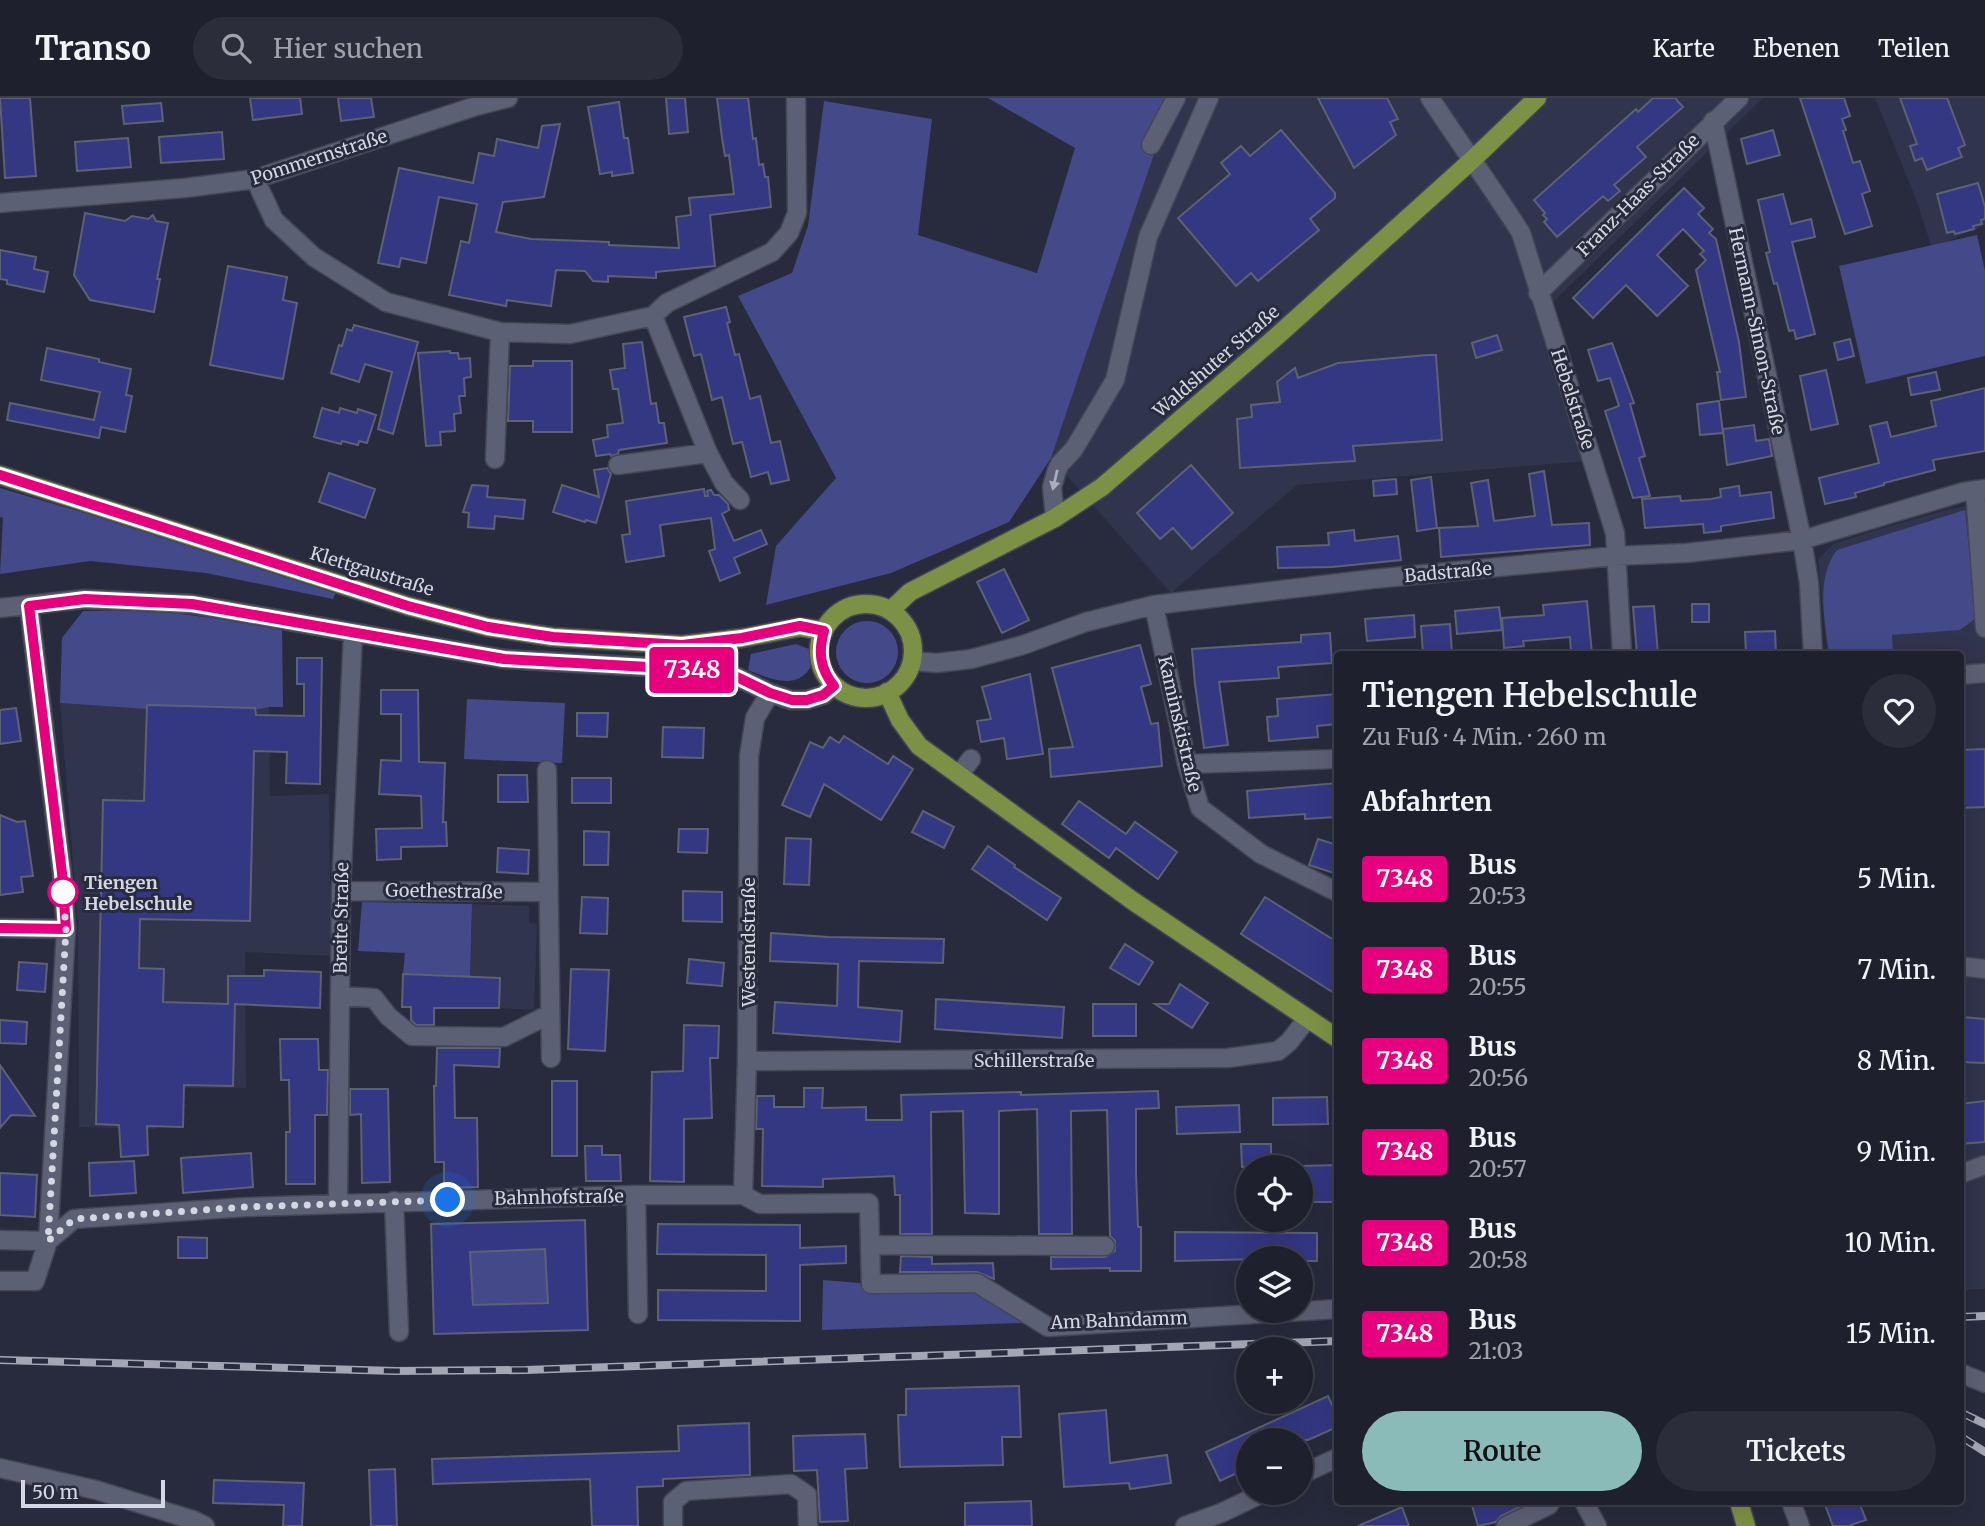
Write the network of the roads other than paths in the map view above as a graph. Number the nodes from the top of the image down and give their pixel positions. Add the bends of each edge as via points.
1 (508, 98) edge
2 (796, 98) edge
3 (1176, 98) edge
4 (1209, 98) edge
5 (1430, 98) edge
6 (1537, 98) edge
7 (1739, 98) edge
8 (1713, 121) junction
9 (1150, 145) dead end
10 (1471, 161) junction
11 (256, 179) junction
12 (0, 203) edge
13 (1538, 293) junction
14 (653, 316) junction
15 (500, 332) junction
16 (708, 453) junction
17 (495, 459) dead end
18 (618, 465) dead end
19 (0, 475) edge
20 (1980, 490) edge
21 (740, 500) dead end
22 (1055, 518) junction
23 (1802, 540) junction
24 (1615, 556) junction
25 (1154, 605) junction
26 (29, 606) junction
27 (0, 608) edge
28 (891, 610) junction
29 (1985, 628) edge
30 (824, 631) junction
31 (353, 633) junction
32 (1622, 651) edge
33 (1813, 651) edge
34 (912, 661) junction
35 (1985, 673) edge
36 (1964, 675) edge
37 (834, 686) junction
38 (887, 692) junction
39 (770, 693) junction
40 (971, 759) dead end
41 (1334, 759) edge
42 (1187, 764) junction
43 (547, 770) dead end
44 (959, 775) junction
45 (1334, 890) edge
46 (341, 891) junction
47 (548, 892) junction
48 (0, 928) edge
49 (66, 929) junction
50 (1964, 967) edge
51 (1985, 970) edge
52 (340, 996) junction
53 (550, 1014) junction
54 (1307, 1019) junction
55 (1334, 1036) edge
56 (551, 1058) dead end
57 (747, 1062) junction
58 (1985, 1166) edge
59 (1964, 1173) edge
60 (636, 1195) junction
61 (743, 1195) junction
62 (394, 1202) junction
63 (338, 1203) junction
64 (0, 1240) edge
65 (48, 1241) junction
66 (870, 1245) junction
67 (1105, 1246) dead end
68 (0, 1281) edge
69 (1334, 1310) edge
70 (638, 1314) dead end
71 (399, 1332) dead end
72 (1964, 1375) edge
73 (1985, 1383) edge
74 (1334, 1459) edge
75 (0, 1468) edge
76 (1313, 1469) edge
77 (1238, 1505) edge
78 (1549, 1505) edge
79 (1586, 1505) edge
80 (1740, 1505) edge
81 (1792, 1505) edge
82 (205, 1526) edge
83 (673, 1526) edge
84 (808, 1526) edge
85 (1185, 1526) edge
86 (1506, 1526) edge
87 (1597, 1526) edge
88 (1746, 1526) edge
89 (1800, 1526) edge

1 - 11 street, Pommernstraße
2 - 14 street via 797,213 789,233 772,252 667,303
3 - 9 street
4 -> 22 street via 1148,237 1115,380 1060,464 1052,487
5 - 10 street, Hebelstraße
6 - 10 main road, Waldshuter Straße
7 - 8 street, Franz-Haas-Straße
8 - 13 street, Franz-Haas-Straße
8 - 23 street, Hermann-Simon-Straße
10 - 13 street, Hebelstraße via 1521,233
10 - 22 main road, Waldshuter Straße via 1102,487
11 - 12 street, Pommernstraße
11 - 15 street via 275,220 314,257 386,302
13 - 24 street, Hebelstraße via 1615,533
14 - 15 street via 570,334
14 - 16 street
15 - 17 street
16 - 18 street
16 - 21 street via 724,483
19 - 30 main road, Klettgaustraße via 408,606 488,627 553,637 682,645 800,626
20 - 23 street, Badstraße
20 - 29 street
22 - 28 main road, Waldshuter Straße via 910,592
23 - 24 street, Badstraße via 1686,554
23 - 33 street, Hermann-Simon-Straße
24 - 25 street, Badstraße
24 - 32 street, Hebelstraße
25 - 34 street, Badstraße via 971,659
25 - 42 street, Kaminskistraße
26 - 27 street
26 - 31 street via 85,599 192,604
26 - 49 street
28 - 30 main road via 869,604 852,606 836,614
28 - 34 main road via 910,635
30 - 37 main road via 821,664
31 - 39 street via 504,659 685,669 737,677
31 - 46 street, Breite Straße
34 - 38 main road via 901,681
35 - 36 street
37 - 38 main road via 859,697
37 - 39 street via 807,700
38 - 44 main road via 919,746
39 - 57 street, Westendstraße via 755,718 749,756
40 - 44 street
41 - 42 street
42 - 45 street, Kaminskistraße via 1200,808 1261,854
43 - 47 street
44 - 54 main road
46 - 47 street, Goethestraße
46 - 52 street, Breite Straße
47 - 53 street
48 - 49 street
49 - 65 street
50 - 51 street
52 - 53 street via 374,998 412,1036 503,1037
52 - 63 street, Breite Straße
53 - 56 street
54 - 55 main road
54 - 57 street, Schillerstraße via 1278,1051 1228,1058
57 - 61 street, Westendstraße
58 - 59 street
60 - 61 street, Bahnhofstraße
60 - 62 street, Bahnhofstraße
60 - 70 street
61 - 66 street via 760,1204 869,1203
62 - 63 street, Bahnhofstraße
62 - 71 street
63 - 65 street, Bahnhofstraße via 74,1219
64 - 65 street
65 - 68 street via 35,1282
66 - 67 street
66 - 69 street, Am Bahndamm via 870,1284 977,1283 1048,1326
72 - 73 street
74 - 76 street
75 - 82 street via 96,1490
77 - 85 street
78 - 86 street
79 - 87 street
80 - 88 main road
81 - 89 street
83 - 84 street via 673,1502 686,1491 791,1484 807,1495

